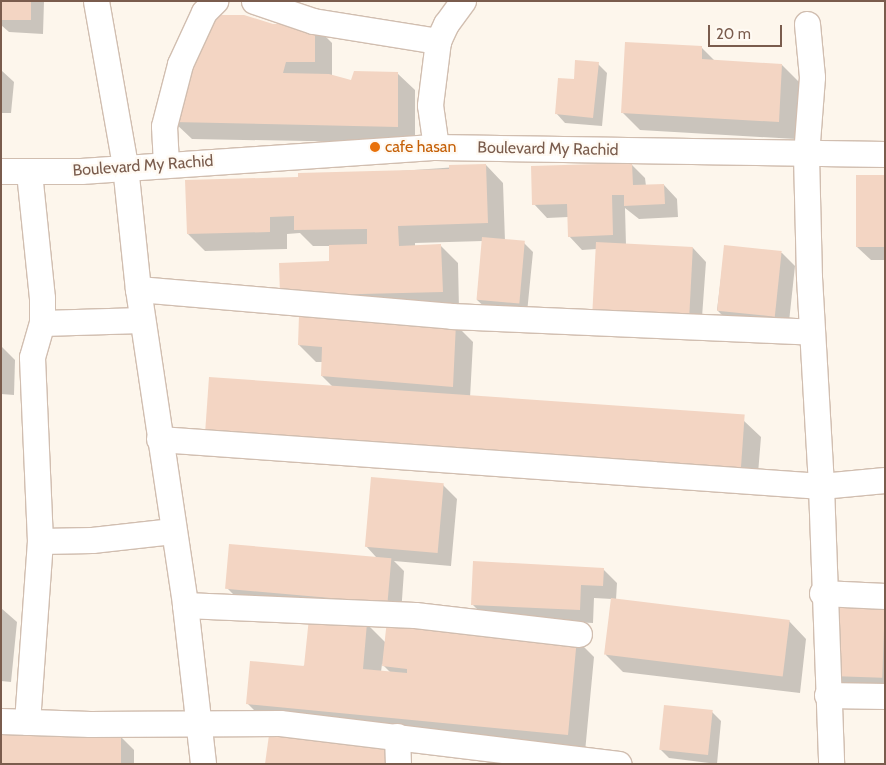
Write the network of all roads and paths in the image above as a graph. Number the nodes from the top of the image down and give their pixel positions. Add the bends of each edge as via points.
1 (96, 1) edge
2 (215, 1) edge
3 (254, 1) edge
4 (463, 1) edge
5 (807, 24) dead end
6 (438, 41) junction
7 (436, 147) junction
8 (885, 154) edge
9 (806, 155) junction
10 (166, 164) junction
11 (125, 166) junction
12 (1, 171) edge
13 (29, 173) junction
14 (138, 289) junction
15 (142, 320) junction
16 (42, 323) junction
17 (812, 332) junction
18 (159, 439) junction
19 (885, 480) edge
20 (821, 486) junction
21 (172, 531) junction
22 (40, 541) junction
23 (822, 593) junction
24 (885, 596) edge
25 (185, 605) junction
26 (579, 634) dead end
27 (827, 695) junction
28 (885, 696) edge
29 (1, 721) edge
30 (27, 722) junction
31 (197, 723) junction
32 (397, 736) junction
33 (500, 758) edge
34 (203, 764) edge
35 (398, 764) edge
36 (620, 764) edge
37 (830, 764) edge

1 - 11 street
2 - 10 street via 204,12 180,64 164,126
3 - 6 street via 313,21
4 - 6 street
5 - 9 street via 812,77
6 - 7 street via 430,105
7 - 9 street, Boulevard My Rachid
7 - 10 street, Boulevard My Rachid
8 - 9 street, Boulevard My Rachid
9 - 17 street
10 - 11 street, Boulevard My Rachid
11 - 13 street, Boulevard My Rachid
11 - 14 street
12 - 13 street, Boulevard My Rachid
13 - 16 street
14 - 15 street
14 - 17 street via 452,316
15 - 16 street
15 - 18 street
16 - 22 street via 34,344 32,370
17 - 20 street
18 - 20 street
18 - 21 street
19 - 20 street
20 - 23 street
21 - 22 street via 92,540
21 - 25 street
22 - 30 street
23 - 24 street
23 - 27 street
25 - 26 street via 415,615
25 - 31 street
27 - 28 street
27 - 37 street
29 - 30 street
30 - 31 street
31 - 32 street via 280,723
31 - 34 street
32 - 33 street
32 - 35 street
33 - 36 street

